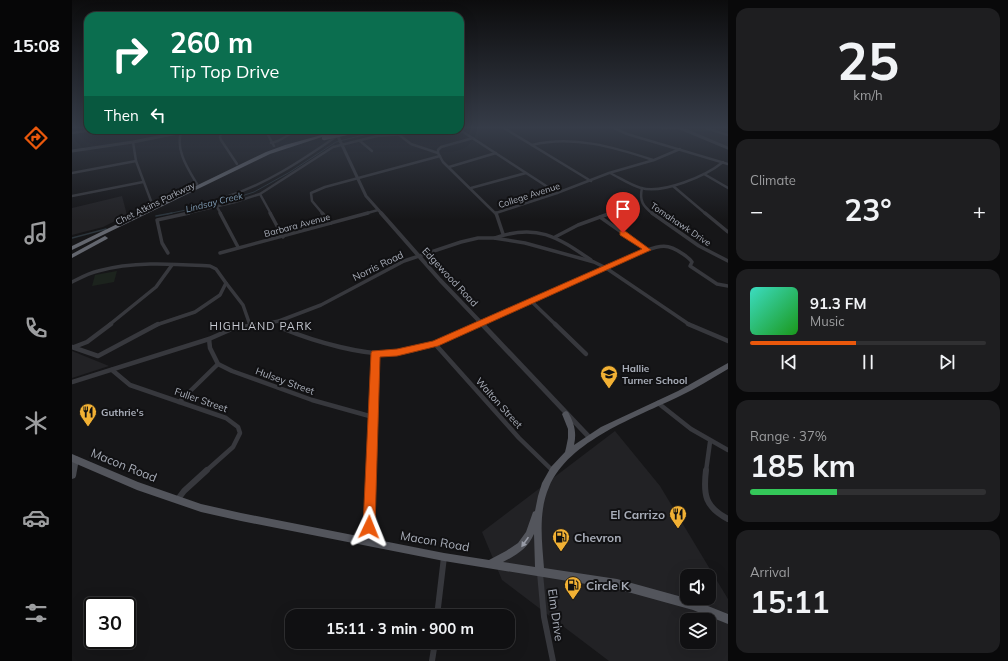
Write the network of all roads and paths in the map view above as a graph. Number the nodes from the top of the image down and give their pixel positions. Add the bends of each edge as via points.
1 (185, 159) edge
2 (234, 159) edge
3 (256, 159) edge
4 (266, 159) edge
5 (302, 159) edge
6 (316, 159) edge
7 (348, 159) edge
8 (422, 159) edge
9 (443, 159) edge
10 (476, 159) edge
11 (505, 159) edge
12 (555, 159) edge
13 (650, 159) edge
14 (713, 159) edge
15 (654, 160) joint
16 (136, 161) joint
17 (723, 162) junction
18 (237, 164) dead end
19 (728, 164) edge
20 (449, 167) junction
21 (72, 173) edge
22 (526, 173) junction
23 (610, 173) junction
24 (704, 174) junction
25 (357, 178) junction
26 (591, 181) junction
27 (143, 182) junction
28 (196, 184) dead end
29 (673, 186) junction
30 (471, 188) junction
31 (642, 188) junction
32 (728, 188) edge
33 (557, 193) junction
34 (260, 194) junction
35 (72, 196) edge
36 (223, 198) dead end
37 (151, 201) dead end
38 (217, 207) junction
39 (378, 210) junction
40 (616, 211) dead end
41 (496, 213) junction
42 (600, 216) junction
43 (331, 223) junction
44 (728, 232) edge
45 (503, 234) junction
46 (283, 237) junction
47 (555, 237) junction
48 (494, 238) junction
49 (238, 247) junction
50 (72, 248) edge
51 (647, 250) junction
52 (220, 252) dead end
53 (168, 253) dead end
54 (72, 255) edge
55 (418, 256) junction
56 (728, 261) edge
57 (594, 262) junction
58 (172, 265) junction
59 (606, 268) junction
60 (72, 282) edge
61 (226, 283) junction
62 (728, 286) edge
63 (231, 289) junction
64 (220, 294) junction
65 (531, 301) junction
66 (279, 322) junction
67 (480, 322) junction
68 (251, 327) junction
69 (209, 339) junction
70 (728, 341) edge
71 (435, 344) junction
72 (73, 347) edge
73 (375, 353) junction
74 (586, 354) dead end
75 (218, 364) junction
76 (728, 366) edge
77 (112, 370) junction
78 (72, 382) edge
79 (179, 402) junction
80 (658, 403) junction
81 (566, 414) junction
82 (373, 417) junction
83 (590, 438) junction
84 (710, 442) junction
85 (728, 450) edge
86 (568, 454) junction
87 (74, 459) edge
88 (553, 470) junction
89 (72, 476) edge
90 (178, 499) junction
91 (539, 506) junction
92 (728, 519) edge
93 (368, 542) junction
94 (444, 557) junction
95 (490, 564) junction
96 (540, 571) junction
97 (438, 609) edge
98 (728, 619) edge
99 (434, 649) edge
100 (432, 661) edge
101 (553, 661) edge

1 - 28 street
2 - 18 street
3 - 50 highway, Chet Atkins Parkway
4 - 54 highway, Chet Atkins Parkway
5 - 36 street via 271,178 238,194
6 - 34 street
7 - 25 street, Edgewood Road
8 - 25 street
9 - 20 street
10 - 20 street
11 - 22 street
12 - 26 street
13 - 15 street
14 - 17 street
15 - 23 street, College Avenue
16 - 21 street
16 - 27 street
17 - 19 street
17 - 24 street
20 - 30 street
22 - 30 street
22 - 33 street
23 - 26 street, College Avenue
23 - 31 street via 633,186
24 - 29 street
24 - 32 street
25 - 39 street, Edgewood Road via 366,196
25 - 43 street via 311,193 315,204
26 - 33 street, College Avenue
27 - 35 street
27 - 37 street
29 - 31 street via 659,190
29 - 44 street via 692,199 713,221
30 - 41 street
31 - 56 street, Tomahawk Drive via 640,198 645,208 699,246
33 - 41 street, College Avenue
34 - 38 street
34 - 46 street
38 - 49 street
38 - 53 street via 157,220 162,243
39 - 43 street, Barbara Avenue
39 - 55 street, Edgewood Road
40 - 42 street
41 - 45 street
42 - 47 street
42 - 51 street
43 - 46 street, Barbara Avenue
45 - 47 street via 520,231
45 - 48 street
46 - 49 street, Barbara Avenue
47 - 57 street
48 - 55 street, Norris Road via 478,238
48 - 57 street, Norris Road via 525,243
49 - 52 street, Barbara Avenue
51 - 59 street
51 - 62 street via 670,245 691,260 690,266 717,284
55 - 66 street, Norris Road via 320,305
55 - 67 street, Edgewood Road
57 - 59 street, Norris Road
58 - 60 street via 97,271
58 - 61 street via 210,266 216,269
58 - 72 street via 156,287 141,300 87,342
59 - 65 street
59 - 70 street, Norris Road via 689,325
61 - 63 street
61 - 64 street
63 - 64 street
63 - 68 street via 243,305
64 - 72 street via 195,312 161,323 98,356
65 - 67 street
65 - 74 street
66 - 68 street, Norris Road
66 - 73 street via 284,329 314,341
67 - 71 street
67 - 81 street, Edgewood Road
68 - 69 street, Norris Road via 234,328
69 - 75 street via 210,348
69 - 77 street, Norris Road
71 - 73 street via 397,353
71 - 88 street, Walton Street via 519,438
73 - 82 street
75 - 79 street
75 - 82 street, Hulsey Street via 312,400
76 - 80 main road
77 - 78 street, Norris Road
77 - 79 street, Fuller Street via 130,385
79 - 90 street, Fuller Street via 237,423 240,430 239,439 232,447 203,472
80 - 83 main road
80 - 84 street via 686,427
81 - 83 street, Edgewood Road
81 - 86 main road via 574,437
82 - 93 street
83 - 86 main road
84 - 85 street
84 - 92 street via 706,498 711,506
86 - 88 main road
87 - 89 main road
87 - 90 main road, Macon Road via 137,486
88 - 91 main road via 545,485
90 - 93 main road, Macon Road via 201,508
91 -> 95 main road via 532,529 523,546
91 - 96 main road
93 - 94 main road, Macon Road
94 - 95 main road, Macon Road
94 - 97 street
95 - 96 main road, Macon Road
96 - 98 main road, Macon Road via 617,584 688,604
96 - 101 street, Elm Drive via 547,639
99 - 100 street

